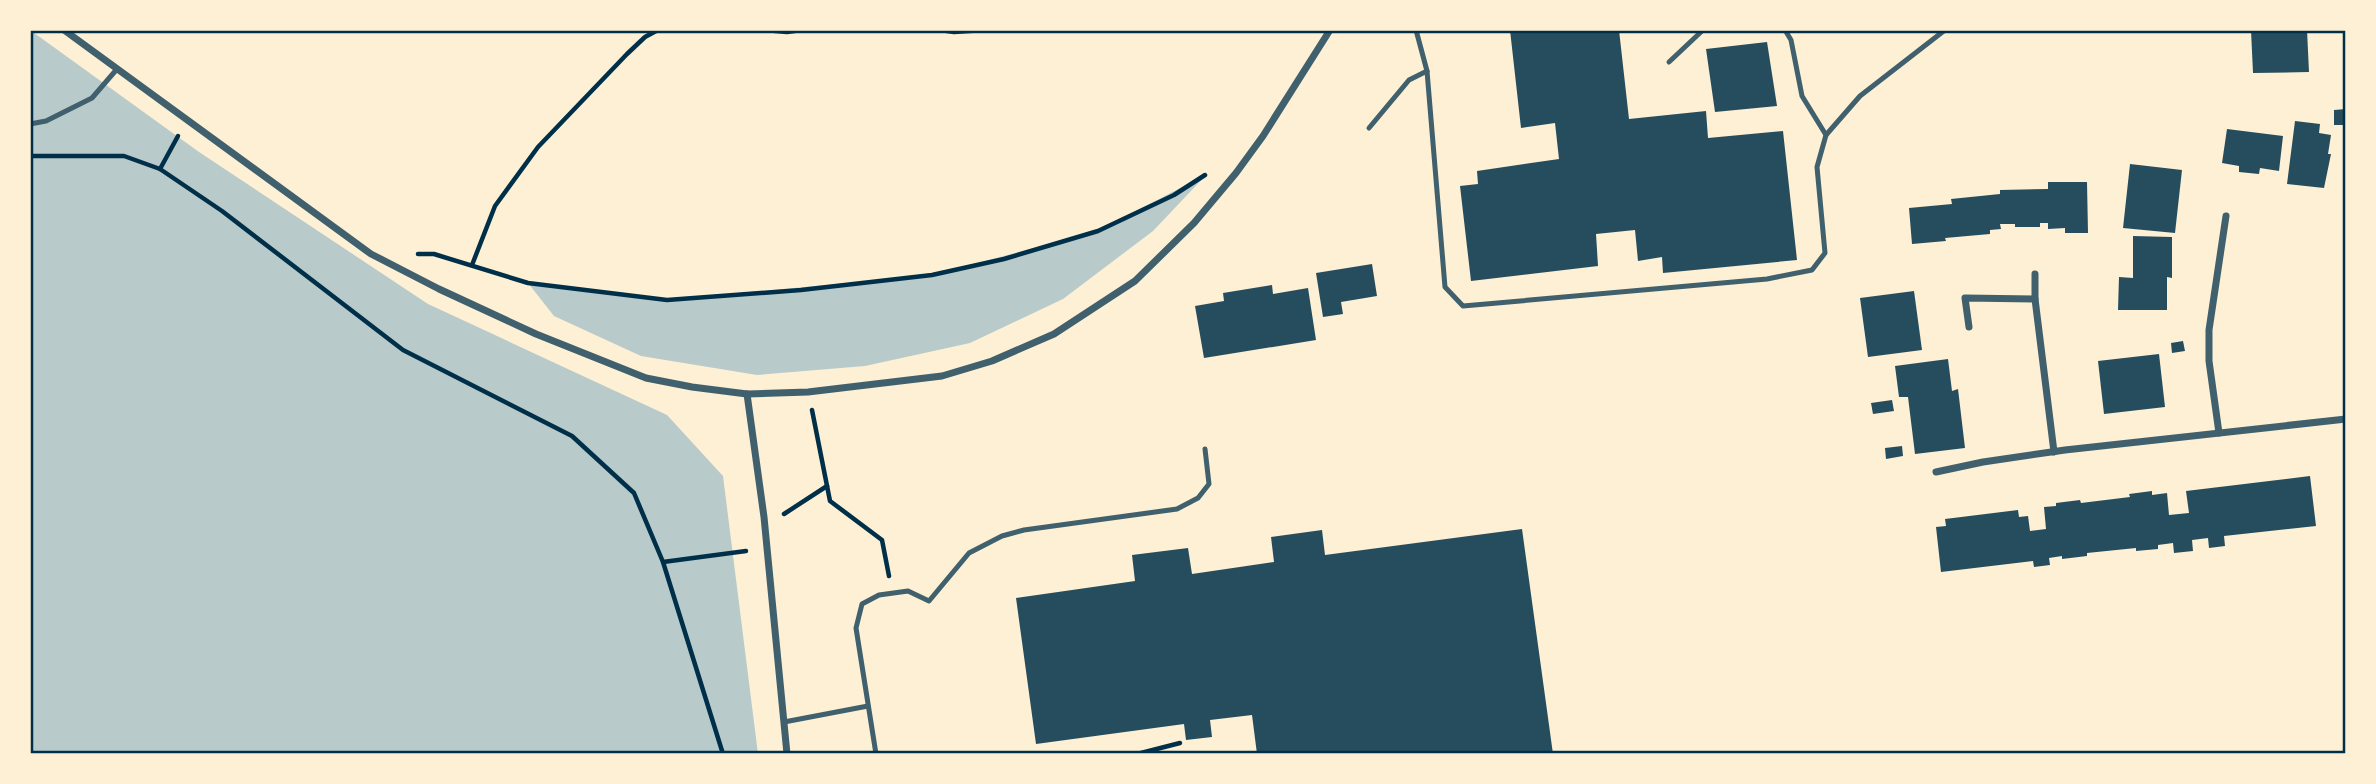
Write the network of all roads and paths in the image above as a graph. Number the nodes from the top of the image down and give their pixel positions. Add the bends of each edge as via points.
1 (64, 30) edge
2 (657, 30) edge
3 (764, 30) edge
4 (802, 30) edge
5 (940, 30) edge
6 (985, 30) edge
7 (1330, 30) edge
8 (1416, 30) edge
9 (1703, 30) edge
10 (1785, 30) edge
11 (1945, 30) edge
12 (1669, 62) dead end
13 (117, 69) junction
14 (1427, 71) junction
15 (187, 119) junction
16 (30, 124) edge
17 (1369, 128) dead end
18 (1826, 135) junction
19 (30, 156) edge
20 (159, 169) junction
21 (1208, 174) dead end
22 (2226, 216) dead end
23 (371, 254) junction
24 (472, 265) junction
25 (2035, 274) dead end
26 (2035, 299) junction
27 (1969, 327) dead end
28 (808, 392) junction
29 (747, 394) junction
30 (2346, 419) edge
31 (2219, 433) junction
32 (1205, 449) dead end
33 (2054, 452) junction
34 (1936, 472) dead end
35 (827, 486) junction
36 (764, 517) junction
37 (768, 548) junction
38 (663, 562) junction
39 (892, 593) junction
40 (869, 706) junction
41 (784, 722) junction
42 (1180, 743) dead end
43 (723, 754) edge
44 (787, 754) edge
45 (876, 754) edge
46 (1136, 754) edge

1 - 13 street
2 - 24 path via 538,147 495,206
3 - 4 path
5 - 6 path
7 - 28 street via 1236,173 1135,281 1054,334 992,361 942,376
8 - 14 lane
9 - 12 lane
10 - 18 lane via 1802,96
11 - 18 lane via 1860,96
13 - 15 street
13 - 16 lane via 92,97 46,121
14 - 17 lane via 1409,80
14 - 18 lane via 1445,287 1463,306 1768,279 1812,270 1825,253 1817,167
15 - 20 path
15 - 23 street
19 - 20 path via 124,156
20 - 38 path via 222,211 403,350 572,436 634,493
21 - 24 path via 1098,231 1004,260 932,275 667,300 528,283
22 - 31 street via 2208,361
23 - 24 path via 434,254
23 - 29 street via 536,334 646,378
25 - 26 street
26 - 27 street via 1965,298
26 - 33 street
28 - 29 street
28 - 35 path
29 - 36 street
30 - 31 street
31 - 33 street
32 - 39 lane via 1209,484 1198,498 1177,509 1002,536 969,552 929,601 908,591
33 - 34 street
35 - 36 path via 788,513
35 - 39 path via 830,500 882,540
36 - 37 street
37 - 38 path
37 - 41 street
38 - 43 path
39 - 40 lane via 862,604 856,628
40 - 41 lane
40 - 45 lane
41 - 44 street
42 - 46 path

